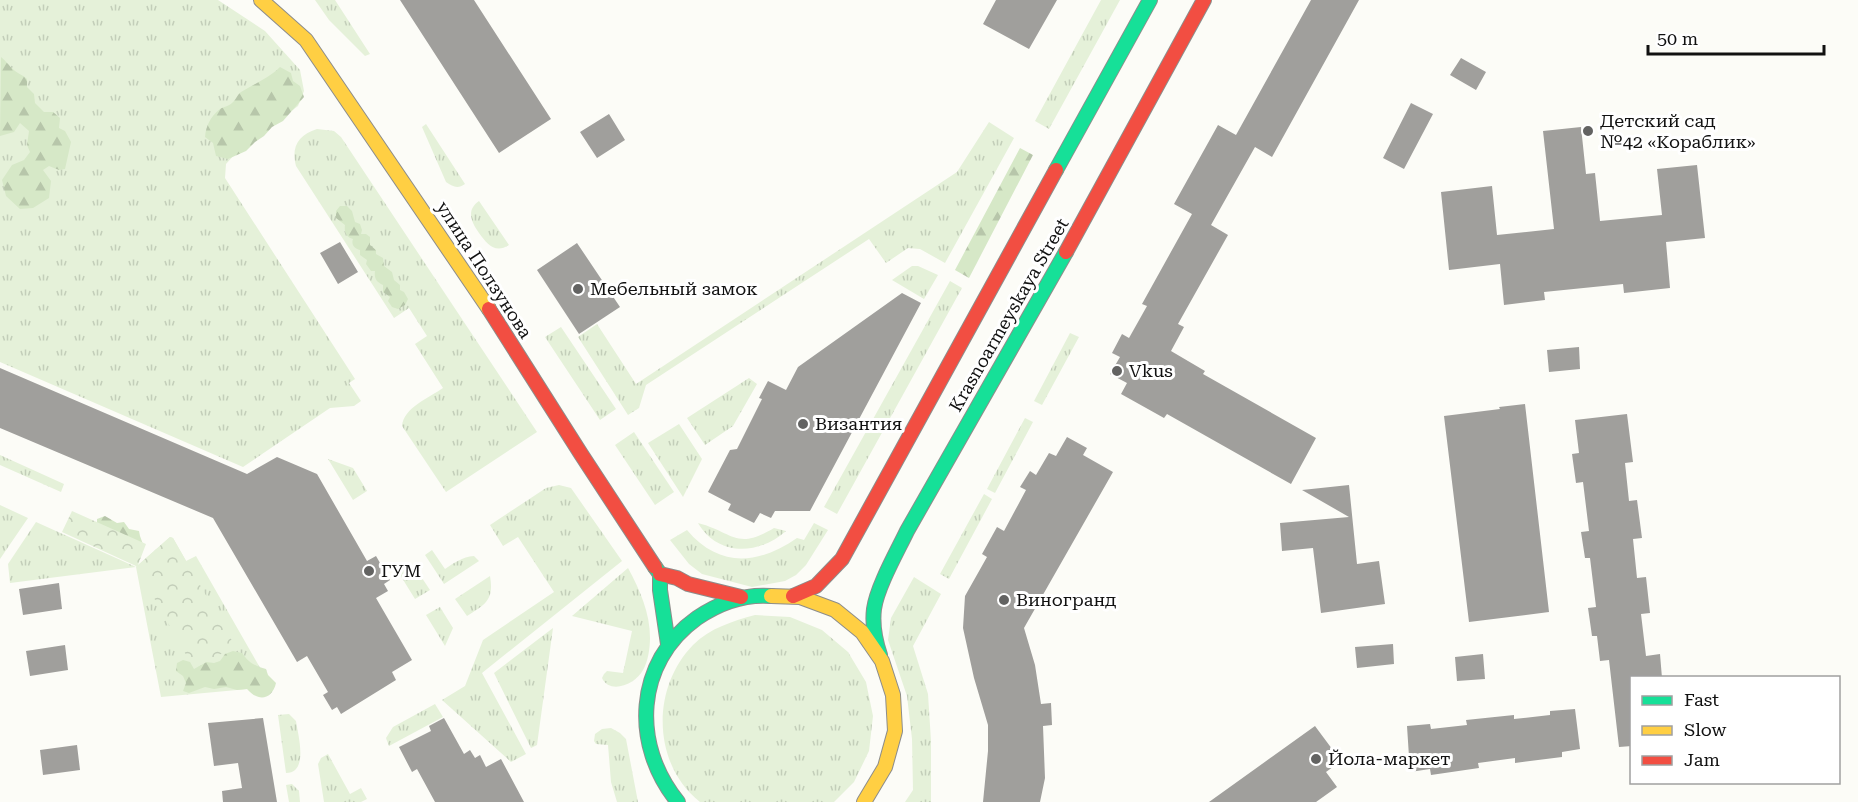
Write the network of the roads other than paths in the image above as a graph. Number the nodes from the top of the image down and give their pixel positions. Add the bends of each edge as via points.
1 (261, 0) edge
2 (1150, 0) edge
3 (1204, 0) edge
4 (660, 574) junction
5 (794, 596) junction
6 (741, 597) junction
7 (668, 644) junction
8 (880, 655) junction
9 (669, 797) edge
10 (678, 802) edge
11 (864, 802) edge

1 - 4 main road, улица Ползунова via 306,40 473,284
2 - 5 main road, Krasnoarmeyskaya Street via 842,559 816,586
3 - 8 main road, Krasnoarmeyskaya Street via 907,531 874,608 874,636
4 - 6 main road
4 - 7 main road, улица Ползунова
5 - 6 main road
5 - 8 main road via 843,616
6 - 7 main road via 694,620
7 - 9 main road via 652,679 646,733 651,757
8 - 11 main road via 890,677 897,724 886,770
9 - 10 main road

